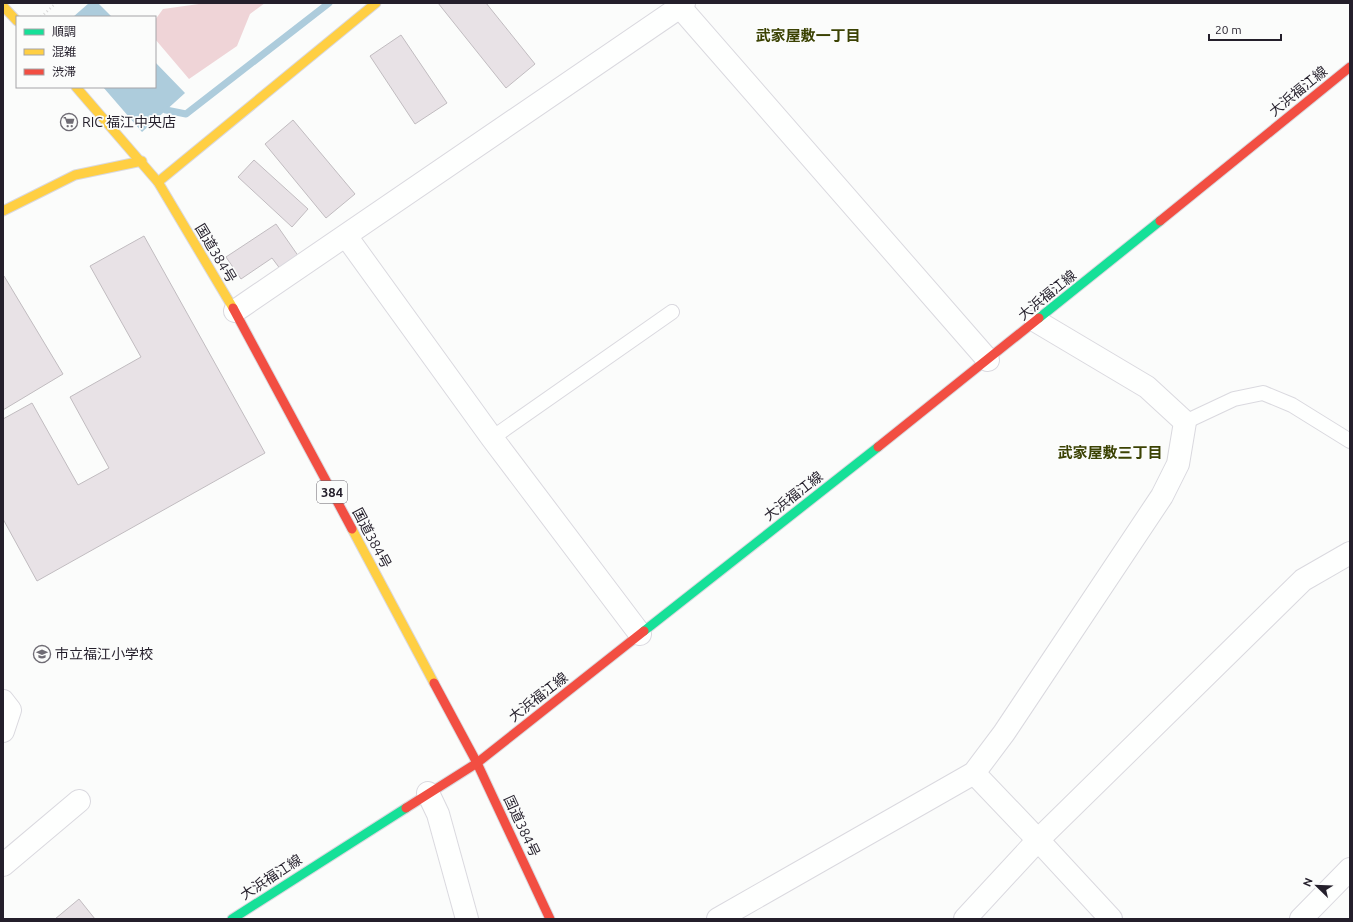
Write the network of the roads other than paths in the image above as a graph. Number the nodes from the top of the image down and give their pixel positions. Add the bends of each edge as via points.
1 (376, 3) edge
2 (682, 5) edge
3 (3, 6) edge
4 (16, 20) edge
5 (1350, 67) edge
6 (77, 88) edge
7 (142, 161) junction
8 (158, 182) junction
9 (3, 211) edge
10 (346, 236) junction
11 (235, 311) junction
12 (672, 312) dead end
13 (1036, 322) junction
14 (988, 360) junction
15 (1185, 422) junction
16 (492, 438) junction
17 (1350, 441) edge
18 (1350, 553) edge
19 (640, 634) junction
20 (3, 701) edge
21 (3, 731) edge
22 (477, 763) junction
23 (974, 773) junction
24 (428, 793) junction
25 (79, 801) dead end
26 (1038, 840) junction
27 (3, 865) edge
28 (1350, 869) edge
29 (232, 919) edge
30 (467, 919) edge
31 (550, 919) edge
32 (718, 919) edge
33 (965, 919) edge
34 (1111, 919) edge
35 (1301, 919) edge

1 - 8 main road
2 - 10 street
2 - 14 street
3 - 4 main road
5 - 13 main road, 大浜福江線
6 - 7 main road, 国道384号 / 384
7 - 8 main road, 国道384号 / 384
7 - 9 main road via 75,175
8 - 11 main road, 国道384号 / 384
10 - 11 street
10 - 16 street
11 - 22 main road, 国道384号 / 384
12 - 16 lane
13 - 14 main road, 大浜福江線
13 - 15 street via 1147,387
14 - 19 main road, 大浜福江線
15 - 17 lane via 1234,399 1263,393 1292,405
15 - 23 street via 1178,464 1162,496 1004,734
16 - 19 street
18 - 26 street via 1303,580
19 - 22 main road, 大浜福江線
20 - 21 street via 10,710
22 - 24 main road, 大浜福江線
22 - 31 main road, 国道384号 / 384
23 - 26 street
23 - 32 street
24 - 29 main road, 大浜福江線
24 - 30 street via 438,814
25 - 27 street
26 - 33 street
26 - 34 street
28 - 35 street

